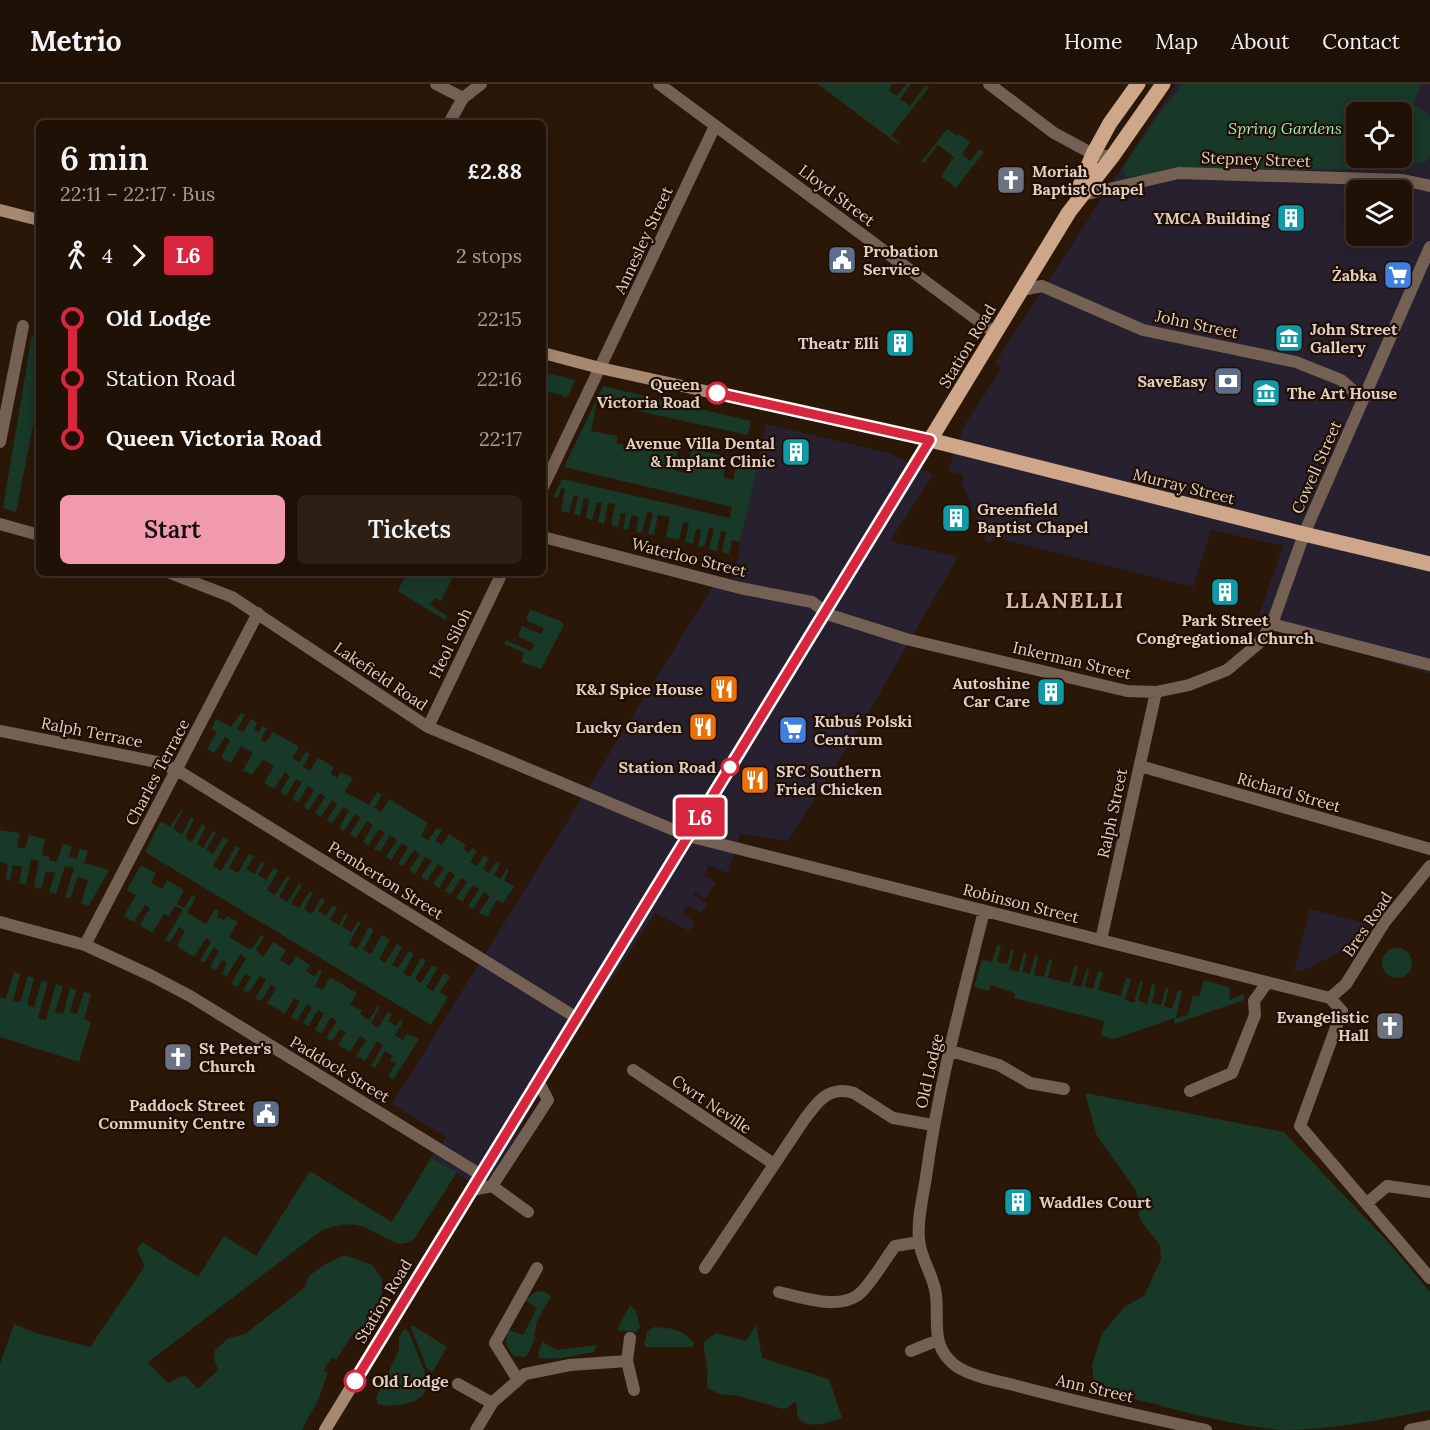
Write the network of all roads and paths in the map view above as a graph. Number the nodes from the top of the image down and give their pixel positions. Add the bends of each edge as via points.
1 (436, 84) edge
2 (481, 84) edge
3 (659, 84) edge
4 (988, 84) edge
5 (1138, 84) edge
6 (1162, 84) edge
7 (463, 98) junction
8 (451, 120) edge
9 (716, 126) junction
10 (1093, 154) junction
11 (1112, 157) junction
12 (1430, 186) edge
13 (1083, 195) junction
14 (0, 210) edge
15 (1069, 212) junction
16 (36, 219) edge
17 (1430, 247) edge
18 (1022, 290) junction
19 (23, 326) dead end
20 (995, 333) junction
21 (546, 354) edge
22 (600, 368) junction
23 (1364, 399) junction
24 (930, 440) junction
25 (0, 442) edge
26 (546, 481) edge
27 (0, 524) edge
28 (36, 534) edge
29 (1304, 534) junction
30 (546, 538) edge
31 (1430, 564) edge
32 (178, 576) edge
33 (501, 576) edge
34 (826, 611) junction
35 (258, 613) junction
36 (1272, 624) junction
37 (1430, 665) edge
38 (1156, 692) junction
39 (429, 727) junction
40 (0, 731) edge
41 (1140, 766) junction
42 (177, 770) junction
43 (688, 836) junction
44 (1430, 849) edge
45 (1430, 866) edge
46 (984, 911) junction
47 (0, 922) edge
48 (1101, 940) junction
49 (85, 945) junction
50 (1268, 983) junction
51 (1330, 998) junction
52 (577, 1017) junction
53 (951, 1052) junction
54 (633, 1070) dead end
55 (538, 1081) junction
56 (1064, 1089) dead end
57 (1190, 1091) dead end
58 (933, 1125) junction
59 (774, 1164) junction
60 (481, 1175) junction
61 (492, 1186) junction
62 (472, 1190) junction
63 (1430, 1192) edge
64 (1367, 1203) junction
65 (528, 1212) dead end
66 (919, 1242) junction
67 (537, 1268) dead end
68 (705, 1268) dead end
69 (1430, 1278) edge
70 (779, 1292) dead end
71 (630, 1338) dead end
72 (938, 1340) junction
73 (911, 1351) dead end
74 (627, 1361) junction
75 (977, 1375) joint
76 (518, 1380) junction
77 (458, 1384) dead end
78 (634, 1390) dead end
79 (492, 1403) junction
80 (1430, 1426) edge
81 (325, 1430) edge
82 (476, 1430) edge
83 (1206, 1430) edge
84 (1410, 1430) edge

1 - 7 street
2 - 7 street
3 - 9 street, Lloyd Street
4 - 10 street via 1054,133
5 - 10 main road
6 - 11 main road
7 - 8 street
9 - 20 street, Lloyd Street
9 - 22 street, Annesley Street
10 - 11 street
10 - 15 main road
11 - 13 main road
12 - 13 street, Stepney Street via 1403,180 1179,173
13 - 15 main road
14 - 16 main road
15 - 18 main road, Station Road
17 - 23 street, Cowell Street
18 - 20 main road, Station Road
18 - 23 street, John Street via 1042,286 1143,330 1296,362 1341,380
19 - 25 street
20 - 24 main road, Station Road
21 - 22 main road
22 - 24 main road
22 - 26 street
23 - 29 street, Cowell Street
24 - 29 main road, Murray Street
24 - 34 main road, Station Road
27 - 28 street
29 - 31 main road, Murray Street
29 - 36 street, Inkerman Street
30 - 34 street, Waterloo Street via 740,588 812,602
32 - 35 street, Lakefield Road via 232,597
33 - 39 street, Heol Siloh
34 - 38 street, Inkerman Street via 906,639 1128,691
34 - 43 main road, Station Road
35 - 39 street, Lakefield Road
35 - 42 street, Charles Terrace
36 - 37 street
36 - 38 street, Inkerman Street via 1258,644 1227,670 1189,685
38 - 41 street, Ralph Street
39 - 43 street, Lakefield Road
40 - 42 street, Ralph Terrace via 157,762
41 - 44 street, Richard Street
41 - 48 street, Ralph Street
42 - 49 street, Charles Terrace
42 - 52 street, Pemberton Street
43 - 46 street, Robinson Street
43 - 52 main road, Station Road
45 - 51 street, Bres Road via 1384,923 1346,984
46 - 48 street, Robinson Street
46 - 53 street, Old Lodge
47 - 49 street, Paddock Street
48 - 50 street, Robinson Street
49 - 60 street, Paddock Street via 190,996
50 - 51 street, Robinson Street
50 - 57 street via 1254,1001 1254,1015 1232,1074
51 - 64 street via 1342,1011 1299,1126
52 - 55 main road, Station Road
53 - 56 street via 999,1065 1030,1083
53 - 58 street, Old Lodge
54 - 59 street, Cwrt Neville
55 - 60 main road, Station Road
55 - 61 street via 548,1100
58 - 59 street via 893,1118 854,1093 832,1092 820,1099
58 - 66 street, Old Lodge
59 - 68 street
60 - 62 main road, Station Road
61 - 62 street
61 - 65 street
62 - 81 main road, Station Road
63 - 64 street via 1387,1186
64 - 69 street
66 - 70 street via 895,1246 865,1287 849,1299 820,1302
66 - 72 street, Old Lodge via 933,1279
67 - 76 street via 495,1343
71 - 74 street
72 - 73 street
72 - 75 street, Old Lodge via 955,1365
74 - 76 street via 570,1365 525,1374
74 - 78 street
75 - 83 street, Ann Street
76 - 79 street
77 - 79 street
79 - 82 street
80 - 84 street

